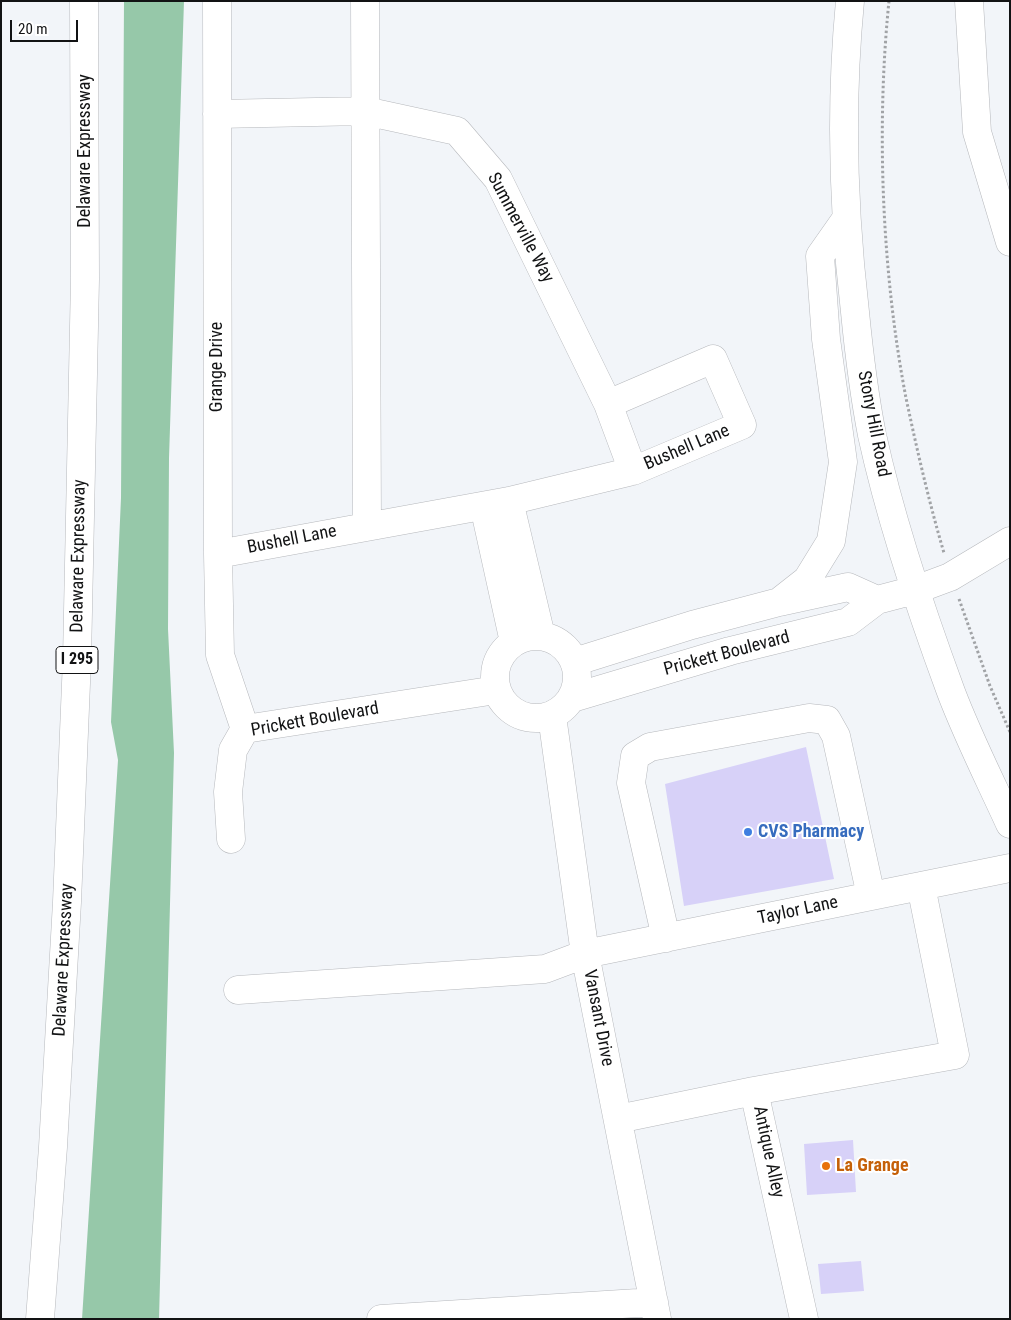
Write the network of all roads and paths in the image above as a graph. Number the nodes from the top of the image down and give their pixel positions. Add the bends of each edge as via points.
1 (84, 1) edge
2 (217, 1) edge
3 (365, 1) edge
4 (850, 1) edge
5 (889, 1) edge
6 (969, 1) edge
7 (365, 111) junction
8 (216, 114) junction
9 (846, 219) junction
10 (1010, 242) edge
11 (608, 404) junction
12 (633, 471) junction
13 (497, 504) junction
14 (367, 526) junction
15 (1010, 541) edge
16 (218, 554) junction
17 (950, 577) junction
18 (915, 590) junction
19 (877, 600) junction
20 (779, 602) junction
21 (541, 636) junction
22 (514, 642) junction
23 (574, 662) junction
24 (496, 690) junction
25 (572, 698) junction
26 (552, 716) junction
27 (245, 729) junction
28 (1010, 732) edge
29 (1010, 824) edge
30 (231, 839) dead end
31 (1010, 868) edge
32 (921, 886) junction
33 (871, 896) junction
34 (666, 938) junction
35 (585, 954) junction
36 (238, 990) dead end
37 (754, 1091) junction
38 (618, 1119) junction
39 (53, 1147) junction
40 (656, 1310) edge
41 (40, 1319) edge
42 (60, 1319) edge
43 (381, 1319) edge
44 (804, 1319) edge

1 - 39 main road, Delaware Expressway / I 295 via 85,278 77,659
2 - 8 main road, Grange Drive
3 - 7 main road
4 - 9 main road, Stony Hill Road via 843,156
5 - 17 path via 883,118 885,214 893,307 917,450
6 - 10 main road via 977,132
7 - 8 main road, Summerville Way
7 - 11 main road, Summerville Way via 457,131 498,179
7 - 14 main road
8 - 16 main road, Grange Drive
9 - 18 main road, Stony Hill Road via 869,415 891,509
9 - 20 main road via 820,256 826,339 843,462 831,541 807,580
11 - 12 main road, Summerville Way
11 - 12 main road, Bushell Lane via 713,358 742,425
12 - 13 main road, Bushell Lane
13 - 14 main road, Bushell Lane
13 - 21 main road
13 - 22 main road
14 - 16 main road, Bushell Lane
15 - 17 main road, Prickett Boulevard
16 - 27 main road, Grange Drive via 220,654
17 - 18 main road, Prickett Boulevard
17 - 28 path
18 - 19 main road, Prickett Boulevard
18 - 29 main road, Stony Hill Road via 952,694
19 - 20 main road, Prickett Boulevard via 848,587
19 - 25 main road, Prickett Boulevard via 848,622 730,651
20 - 23 main road, Prickett Boulevard
21 - 22 main road
21 - 23 main road via 564,647
22 - 24 main road via 503,651 497,663 494,676
23 - 25 main road via 577,685
24 - 26 main road via 512,712 539,719
24 - 27 main road, Prickett Boulevard
25 - 26 main road
26 - 35 main road, Vansant Drive
27 - 30 main road, Prickett Boulevard via 233,750 228,792
31 - 32 main road, Taylor Lane
32 - 33 main road, Taylor Lane
32 - 37 main road via 955,1055
33 - 34 main road, Taylor Lane
33 - 34 main road via 836,736 826,720 809,718 650,747 635,756 631,783
34 - 35 main road, Taylor Lane
35 - 36 main road, Taylor Lane via 545,969
35 - 38 main road, Vansant Drive
37 - 38 main road, Antique Alley
37 - 44 main road, Antique Alley
38 - 40 main road, Vansant Drive
39 - 41 main road, Delaware Expressway / I 295
39 - 42 main road
40 - 43 main road

